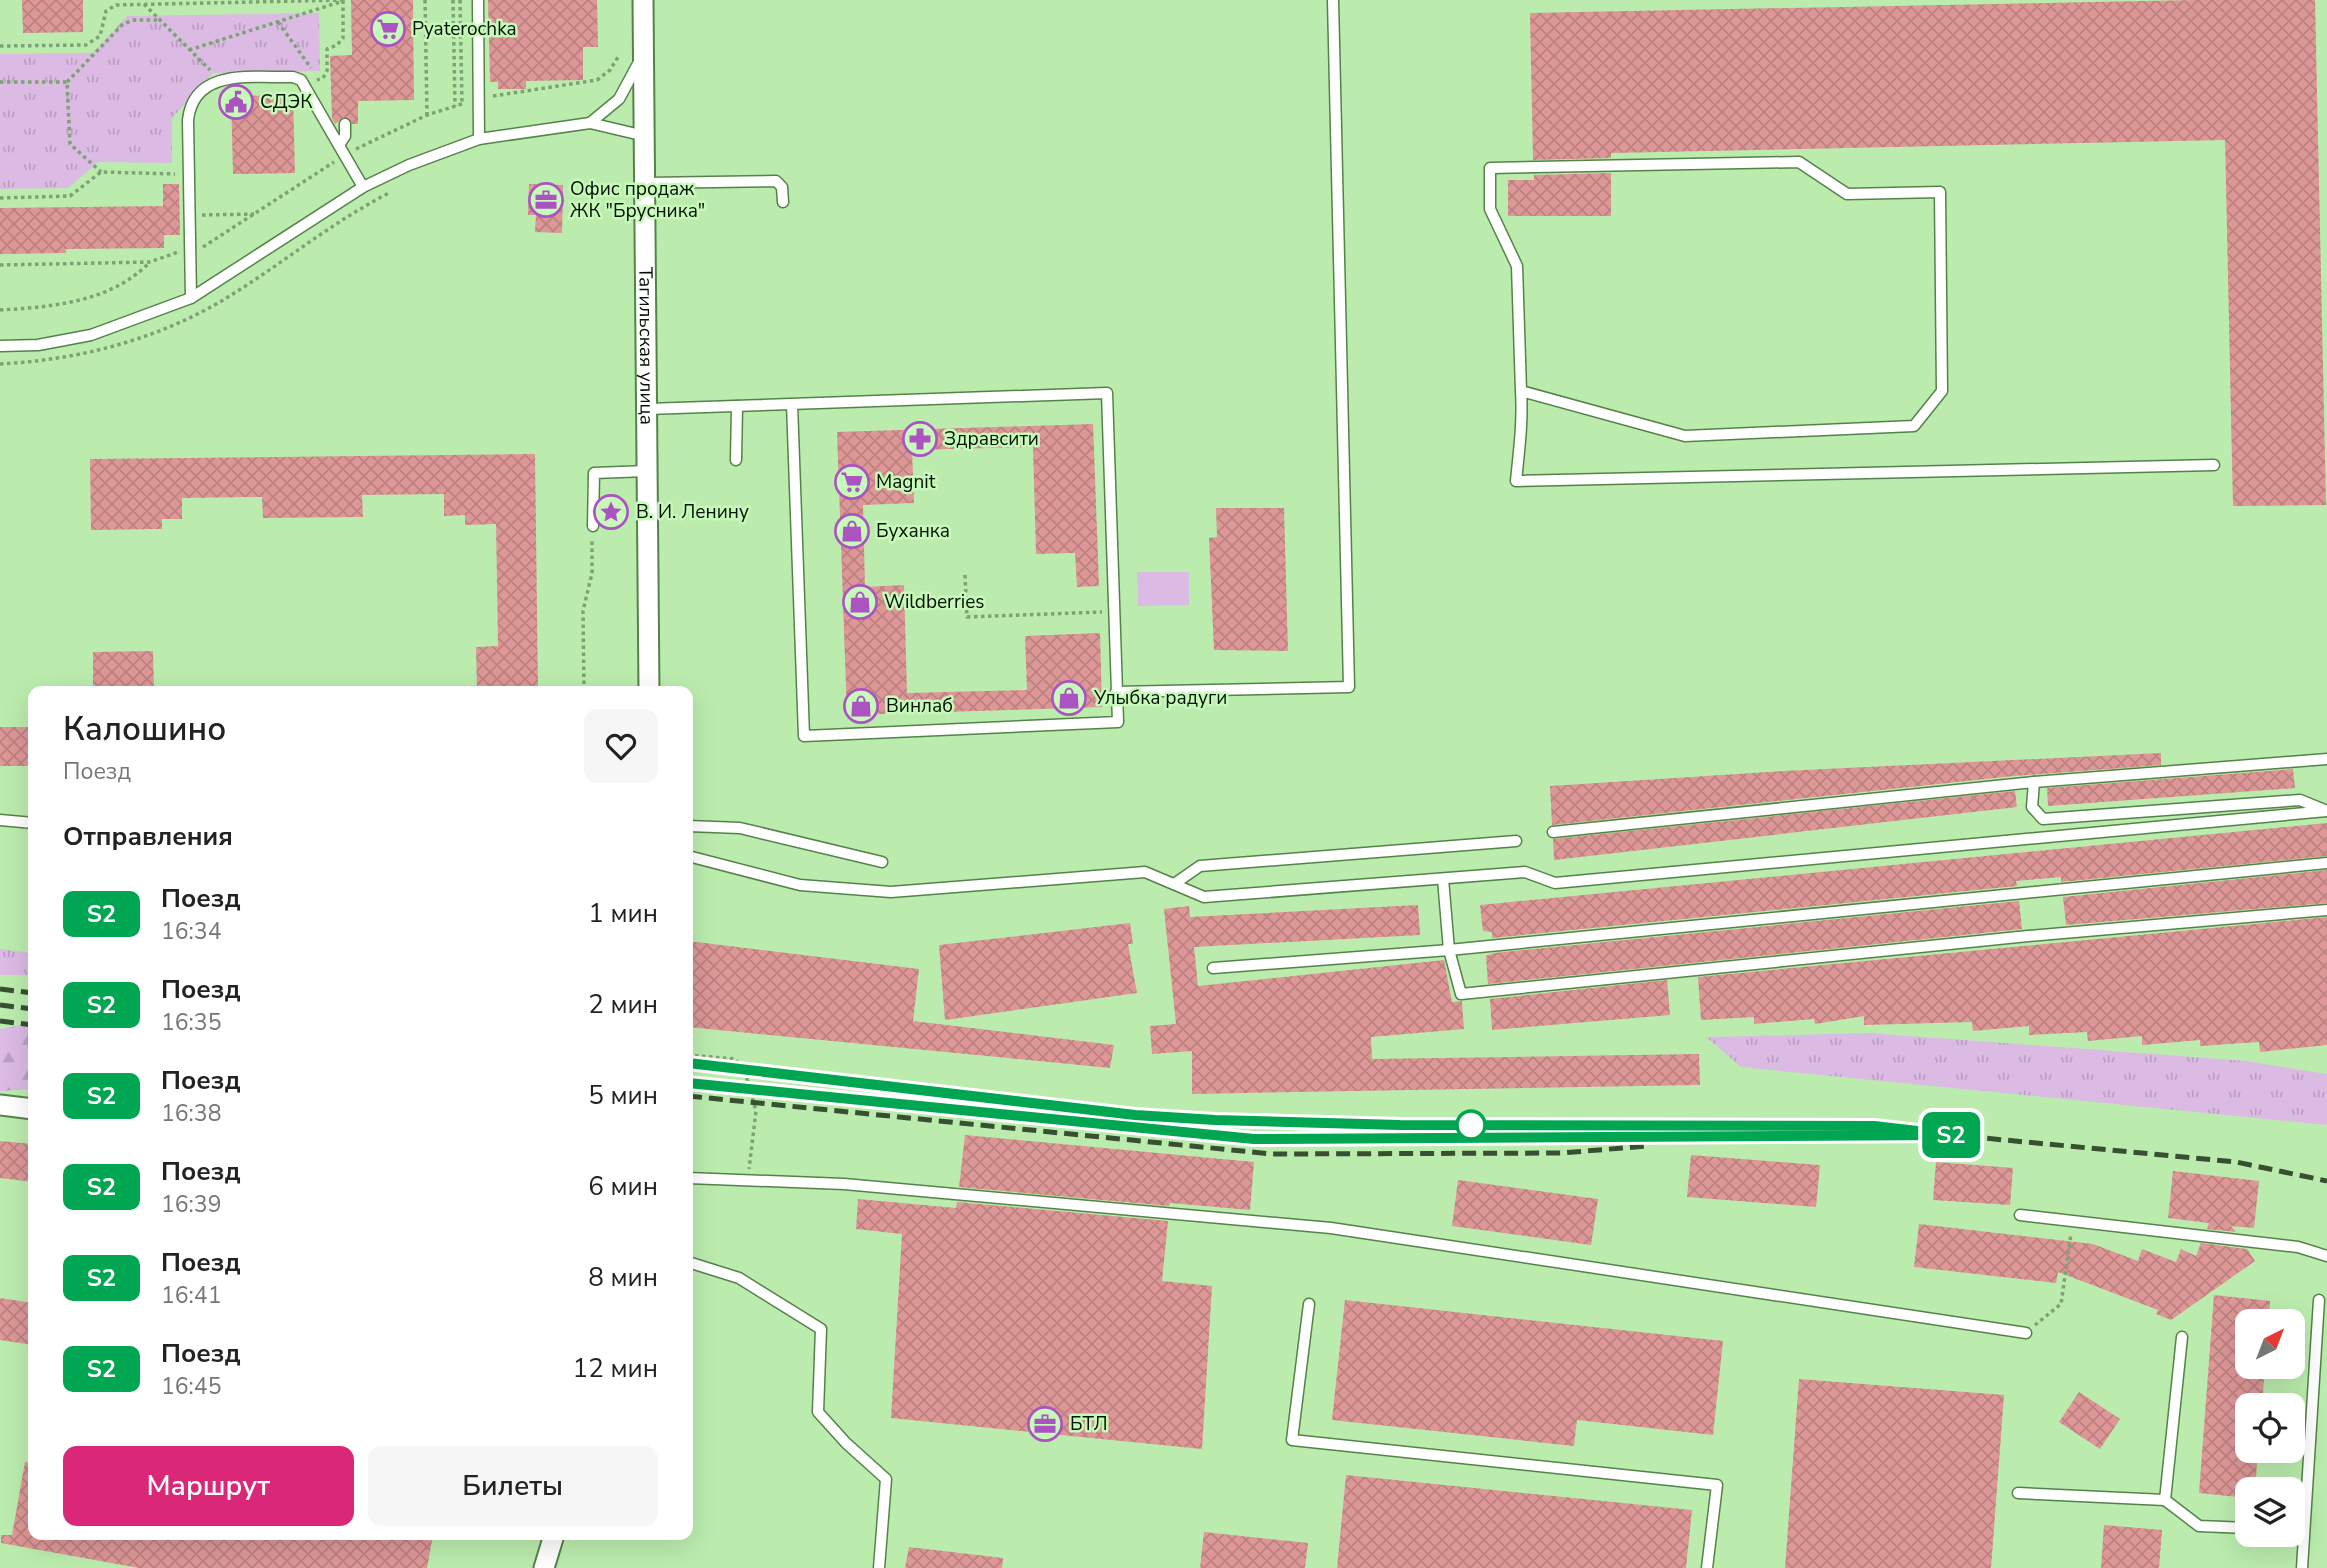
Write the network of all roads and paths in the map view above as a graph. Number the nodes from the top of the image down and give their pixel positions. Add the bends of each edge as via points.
1 (425, 0) edge
2 (453, 0) edge
3 (460, 0) edge
4 (478, 0) edge
5 (643, 0) edge
6 (1333, 0) edge
7 (343, 1) edge
8 (188, 2) edge
9 (144, 4) junction
10 (159, 20) junction
11 (278, 22) junction
12 (0, 47) edge
13 (189, 50) junction
14 (644, 52) junction
15 (618, 57) dead end
16 (219, 79) junction
17 (301, 80) junction
18 (320, 80) junction
19 (0, 82) edge
20 (67, 82) junction
21 (480, 99) junction
22 (462, 104) junction
23 (455, 106) junction
24 (427, 115) junction
25 (590, 123) junction
26 (345, 124) dead end
27 (645, 136) junction
28 (479, 139) junction
29 (339, 145) junction
30 (345, 155) junction
31 (101, 172) junction
32 (188, 175) junction
33 (646, 183) junction
34 (363, 187) junction
35 (400, 187) dead end
36 (0, 198) edge
37 (783, 202) dead end
38 (254, 214) junction
39 (189, 215) junction
40 (190, 251) junction
41 (150, 262) junction
42 (0, 265) edge
43 (191, 298) junction
44 (0, 310) edge
45 (0, 346) edge
46 (0, 364) edge
47 (1521, 391) junction
48 (792, 404) junction
49 (737, 406) junction
50 (647, 408) junction
51 (736, 460) dead end
52 (2214, 465) dead end
53 (647, 471) junction
54 (593, 526) joint
55 (965, 575) dead end
56 (1099, 612) dead end
57 (584, 686) edge
58 (649, 686) edge
59 (1116, 692) junction
60 (2327, 759) edge
61 (2034, 782) junction
62 (2327, 811) edge
63 (0, 820) edge
64 (28, 823) edge
65 (693, 826) edge
66 (1553, 832) dead end
67 (1516, 841) dead end
68 (693, 857) edge
69 (882, 862) dead end
70 (2327, 863) edge
71 (1443, 878) junction
72 (1174, 884) junction
73 (2327, 910) edge
74 (1449, 950) junction
75 (1213, 968) dead end
76 (693, 1055) edge
77 (0, 1105) edge
78 (28, 1108) edge
79 (693, 1178) edge
80 (748, 1179) junction
81 (2020, 1215) dead end
82 (2073, 1221) junction
83 (2327, 1255) edge
84 (693, 1264) edge
85 (2319, 1300) dead end
86 (1309, 1304) dead end
87 (2026, 1333) joint
88 (2182, 1337) dead end
89 (2018, 1493) dead end
90 (2165, 1500) junction
91 (2305, 1515) edge
92 (2235, 1528) edge
93 (552, 1540) edge
94 (2303, 1547) edge
95 (544, 1568) edge
96 (879, 1568) edge
97 (1707, 1568) edge
98 (2302, 1568) edge

1 - 24 path
2 - 23 path
3 - 22 path
4 - 21 lane
5 - 14 street, Тагильская улица
6 - 59 lane via 1349,687
7 - 8 path
7 - 11 path
7 - 18 path via 343,38 327,49 327,71
8 - 9 path
9 - 10 path
9 - 12 path via 111,7 103,18 100,36 86,45
10 - 13 path
10 - 20 path via 123,24
11 - 13 path
11 - 18 path
13 - 16 path
14 - 25 lane via 619,99
14 - 27 street, Тагильская улица
15 - 21 path via 610,71 597,80
16 - 17 lane
16 - 32 lane via 205,87 189,112
17 - 18 path
17 - 29 lane
19 - 20 path
20 - 31 path via 69,144
21 - 22 path
21 - 28 lane
22 - 23 path
23 - 24 path
24 - 30 path
25 - 27 lane
25 - 28 lane
26 - 29 lane
27 - 33 street, Тагильская улица
28 - 34 lane
29 - 30 lane
30 - 34 lane
30 - 38 path
31 - 32 path
31 - 36 path via 70,196
32 - 39 lane
33 - 37 lane via 776,181 782,187
33 - 50 street, Тагильская улица
34 - 43 lane
35 - 46 path via 226,298 170,326 77,356
38 - 39 path
38 - 40 path
39 - 40 lane
40 - 41 path
40 - 43 lane
41 - 42 path
41 - 44 path via 118,288 39,307
43 - 45 lane via 91,335 38,345
47 - 47 lane via 1517,266 1490,209 1490,168 1799,162 1847,194 1940,192 1942,391 1914,426 1685,436
47 - 52 lane via 1516,481
48 - 49 lane
48 - 59 lane via 1107,393
48 - 59 lane via 804,736 1118,722
49 - 50 lane
49 - 51 lane
50 - 53 street, Тагильская улица
53 - 54 lane via 594,472
53 - 58 street, Тагильская улица
54 - 57 path via 592,573 583,611
55 - 56 path via 967,617
60 - 61 lane
61 - 62 lane via 2032,807 2043,819 2300,800
61 - 66 lane
62 - 71 lane via 1555,883 1525,872
63 - 64 lane
65 - 69 lane via 740,828
67 - 72 lane via 1200,866
68 - 72 lane via 800,885 891,892 1145,872
70 - 74 lane
71 - 72 lane via 1204,897
71 - 74 lane
73 - 74 lane via 1461,994
74 - 75 lane
76 - 80 path via 735,1059 744,1069 756,1111
77 - 78 street
79 - 80 lane
80 - 87 lane via 1331,1228
81 - 82 lane
82 - 83 lane via 2298,1247
82 - 87 path via 2061,1304
84 - 96 lane via 739,1278 821,1329 818,1412 887,1479
85 - 91 lane
86 - 97 lane via 1292,1440 1717,1485
88 - 90 lane
89 - 90 lane
90 - 92 lane via 2199,1526
93 - 95 street
94 - 98 lane

